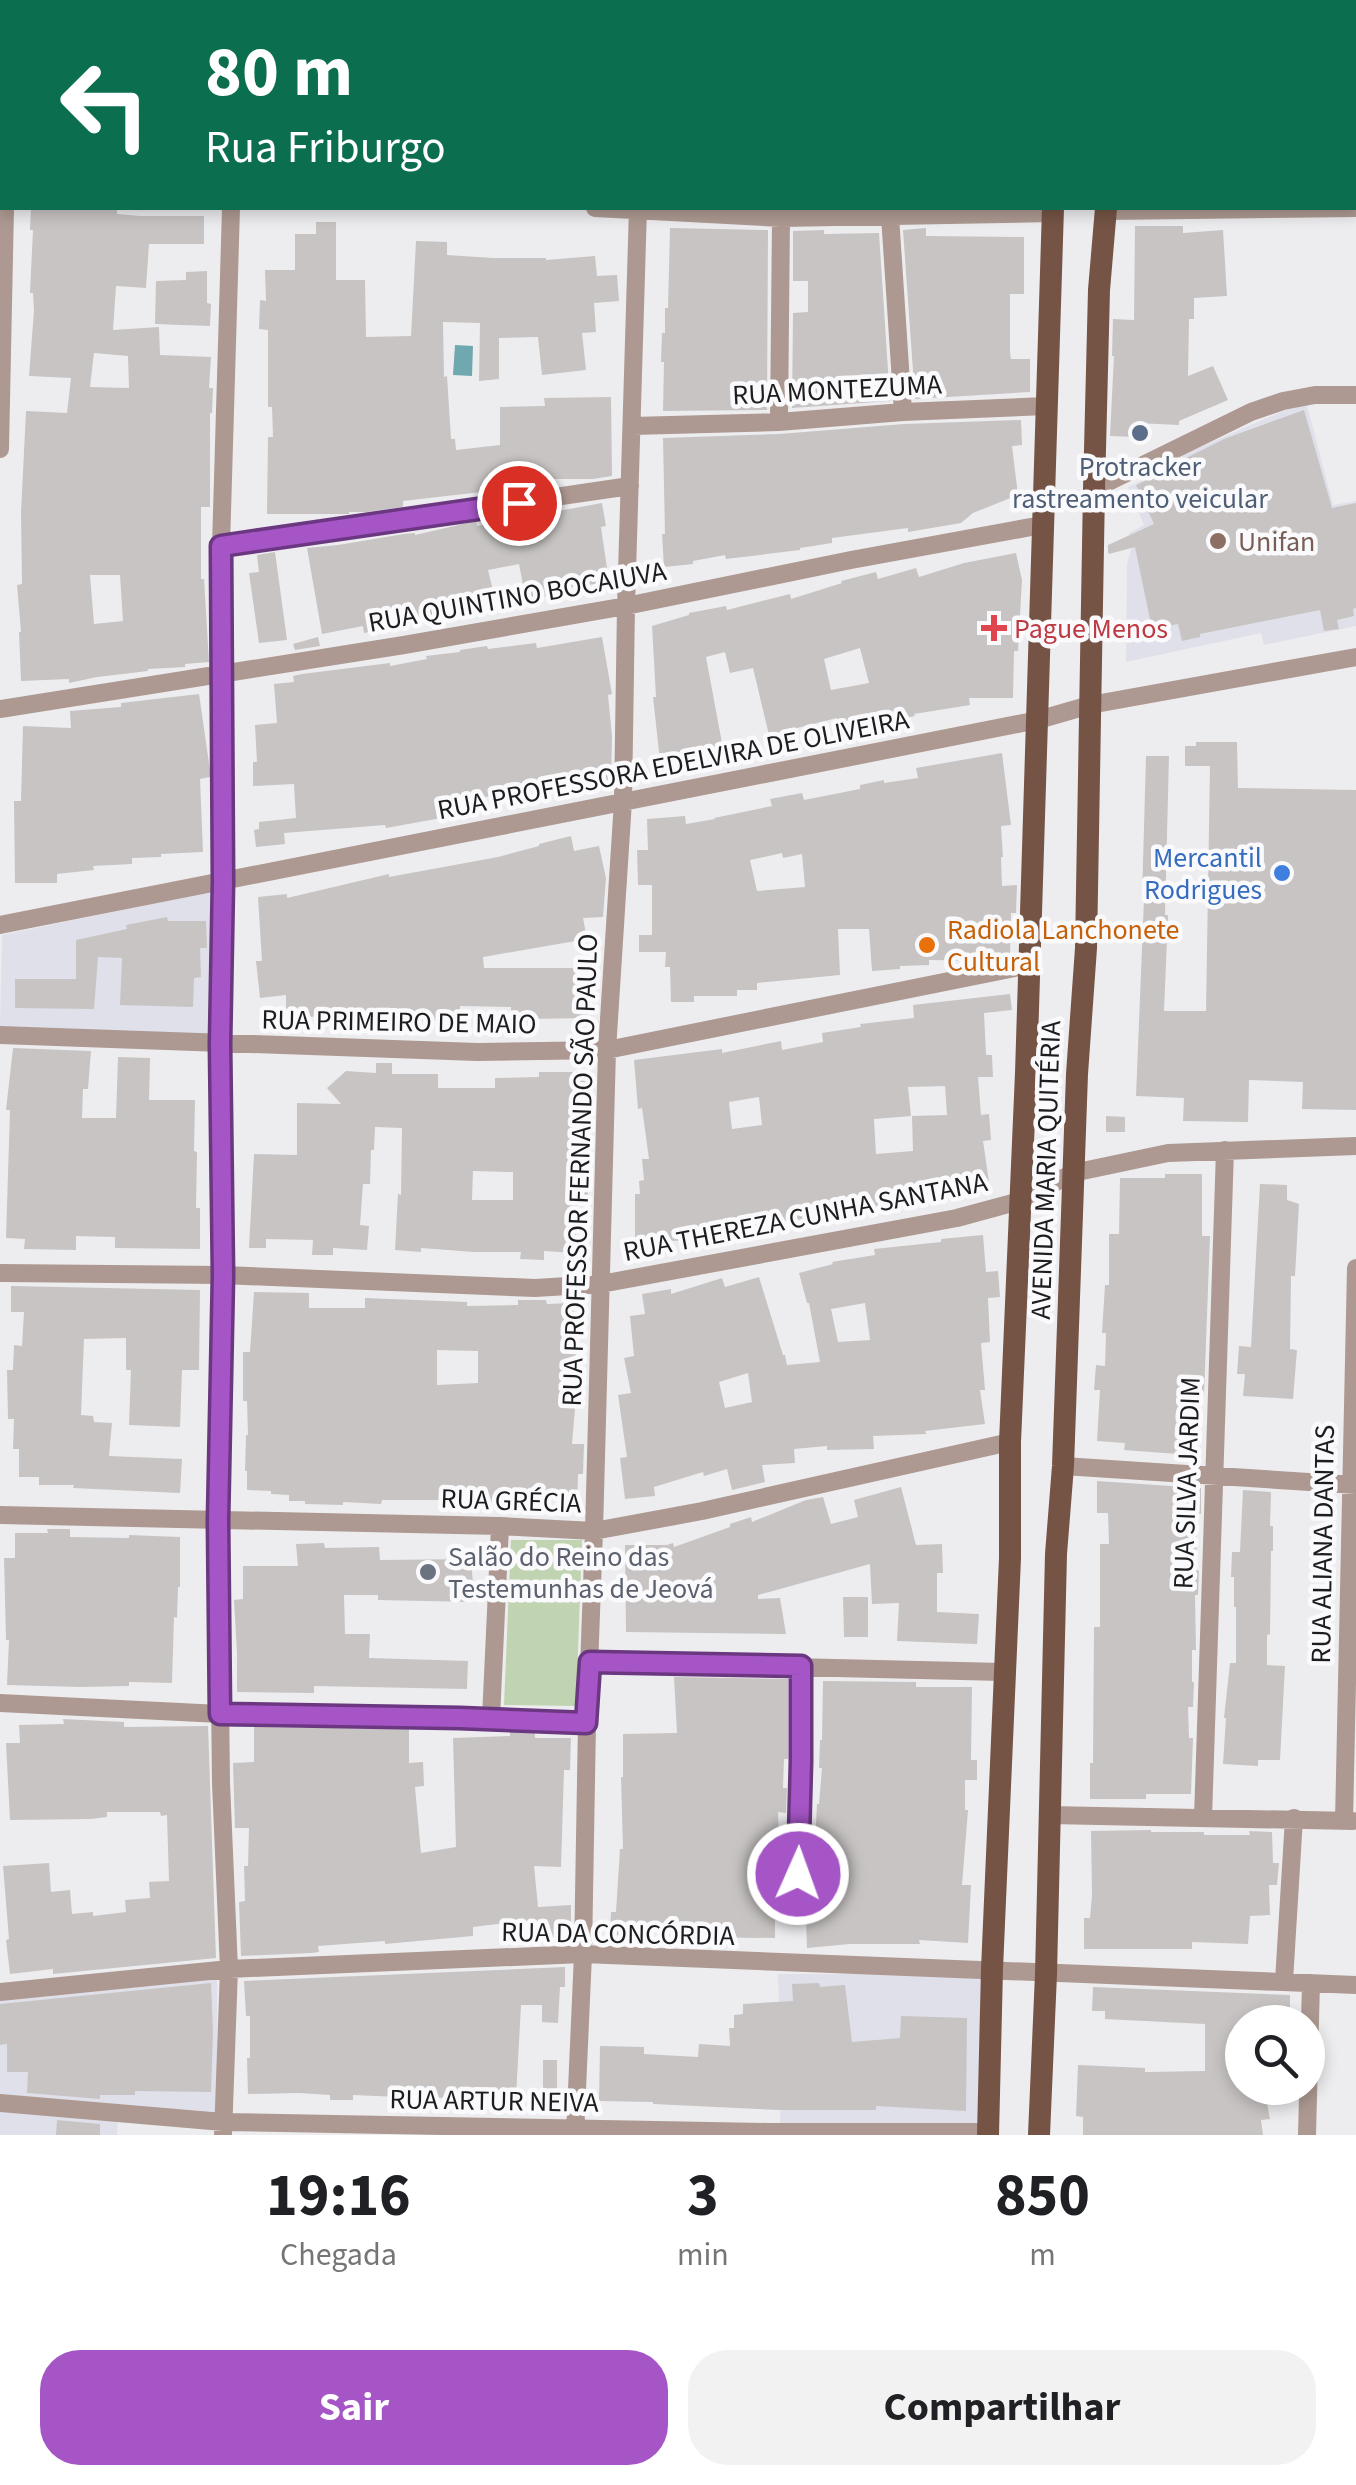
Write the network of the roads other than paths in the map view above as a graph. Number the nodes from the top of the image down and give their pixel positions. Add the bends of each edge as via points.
1 (6, 210) edge
2 (231, 210) edge
3 (638, 210) edge
4 (667, 210) edge
5 (1053, 210) edge
6 (1106, 210) edge
7 (890, 216) junction
8 (781, 218) junction
9 (1356, 395) edge
10 (1046, 406) junction
11 (903, 412) junction
12 (779, 422) junction
13 (632, 426) junction
14 (0, 449) edge
15 (630, 486) junction
16 (1094, 489) junction
17 (1042, 526) junction
18 (221, 546) junction
19 (626, 606) junction
20 (1356, 657) edge
21 (221, 674) junction
22 (1090, 705) junction
23 (0, 709) edge
24 (1038, 720) junction
25 (623, 801) junction
26 (223, 881) junction
27 (0, 925) edge
28 (1029, 966) junction
29 (0, 1035) edge
30 (220, 1044) junction
31 (607, 1050) junction
32 (1356, 1146) edge
33 (1225, 1150) junction
34 (1073, 1173) junction
35 (1020, 1201) junction
36 (1356, 1268) edge
37 (0, 1273) edge
38 (223, 1275) junction
39 (601, 1284) junction
40 (1355, 1288) edge
41 (1355, 1346) edge
42 (1010, 1442) junction
43 (1063, 1466) junction
44 (1214, 1477) junction
45 (1354, 1484) edge
46 (0, 1515) edge
47 (218, 1520) junction
48 (500, 1526) junction
49 (594, 1531) junction
50 (590, 1662) junction
51 (801, 1666) junction
52 (1003, 1672) junction
53 (0, 1703) edge
54 (220, 1714) junction
55 (492, 1718) junction
56 (586, 1723) junction
57 (1049, 1815) junction
58 (1203, 1818) junction
59 (1294, 1818) junction
60 (1350, 1821) edge
61 (797, 1911) dead end
62 (583, 1954) junction
63 (992, 1969) junction
64 (229, 1970) junction
65 (1046, 1974) junction
66 (1284, 1981) junction
67 (1311, 1983) junction
68 (1356, 1985) edge
69 (0, 1992) edge
70 (0, 2103) edge
71 (223, 2129) edge
72 (575, 2132) edge
73 (771, 2134) edge
74 (988, 2134) edge
75 (1039, 2135) edge
76 (1307, 2135) edge

1 - 14 street
2 - 18 street
3 - 13 street, RUA PROFESSOR FERNANDO SÃO PAULO
4 - 8 street
5 - 7 street
5 - 10 main road, AVENIDA MARIA QUITÉRIA
6 - 16 main road, AVENIDA MARIA QUITÉRIA
7 - 8 street
7 - 11 street
8 - 12 street
9 - 16 street via 1315,395 1251,412
10 - 11 street, RUA MONTEZUMA
10 - 17 main road, AVENIDA MARIA QUITÉRIA
11 - 12 street, RUA MONTEZUMA
12 - 13 street, RUA MONTEZUMA
13 - 15 street, RUA PROFESSOR FERNANDO SÃO PAULO
15 - 18 street
15 - 19 street, RUA PROFESSOR FERNANDO SÃO PAULO
16 - 22 main road, AVENIDA MARIA QUITÉRIA
17 - 19 street, RUA QUINTINO BOCAIUVA
17 - 24 main road, AVENIDA MARIA QUITÉRIA
18 - 21 street
19 - 21 street, RUA QUINTINO BOCAIUVA
19 - 25 street, RUA PROFESSOR FERNANDO SÃO PAULO
20 - 22 street, RUA PROFESSORA EDELVIRA DE OLIVEIRA
21 - 23 street, RUA QUINTINO BOCAIUVA
21 - 26 street
22 - 24 street, RUA PROFESSORA EDELVIRA DE OLIVEIRA
22 - 34 main road, AVENIDA MARIA QUITÉRIA
24 - 25 street, RUA PROFESSORA EDELVIRA DE OLIVEIRA
24 - 28 main road, AVENIDA MARIA QUITÉRIA
25 - 26 street, RUA PROFESSORA EDELVIRA DE OLIVEIRA
25 - 31 street, RUA PROFESSOR FERNANDO SÃO PAULO
26 - 27 street, RUA PROFESSORA EDELVIRA DE OLIVEIRA
26 - 30 street
28 - 31 street, RUA PRIMEIRO DE MAIO
28 - 35 main road, AVENIDA MARIA QUITÉRIA
29 - 30 street, RUA PRIMEIRO DE MAIO
30 - 31 street, RUA PRIMEIRO DE MAIO
30 - 38 street
31 - 39 street, RUA PROFESSOR FERNANDO SÃO PAULO
32 - 33 street, RUA THEREZA CUNHA SANTANA
33 - 34 street, RUA THEREZA CUNHA SANTANA
33 - 44 street, RUA SILVA JARDIM
34 - 35 street, RUA THEREZA CUNHA SANTANA
34 - 43 main road, AVENIDA MARIA QUITÉRIA
35 - 39 street, RUA THEREZA CUNHA SANTANA
35 - 42 main road, AVENIDA MARIA QUITÉRIA
36 - 40 street, RUA ALIANA DANTAS
37 - 38 street, RUA THEREZA CUNHA SANTANA
38 - 39 street, RUA THEREZA CUNHA SANTANA via 500,1287
38 - 47 street
39 - 49 street, RUA PROFESSOR FERNANDO SÃO PAULO
40 - 41 street, RUA ALIANA DANTAS
41 - 45 street, RUA ALIANA DANTAS
42 - 49 street, RUA GRÉCIA
42 - 52 main road, AVENIDA MARIA QUITÉRIA
43 - 44 street
43 - 57 main road, AVENIDA MARIA QUITÉRIA
44 - 45 street
44 - 58 street, RUA SILVA JARDIM
45 - 60 street, RUA ALIANA DANTAS
46 - 47 street, RUA GRÉCIA
47 - 48 street, RUA GRÉCIA
47 - 54 street
48 - 49 street, RUA GRÉCIA
48 - 55 street
49 - 50 street, RUA PROFESSOR FERNANDO SÃO PAULO
50 - 51 street
50 - 56 street, RUA PROFESSOR FERNANDO SÃO PAULO
51 - 52 street
51 - 61 street
52 - 63 main road, AVENIDA MARIA QUITÉRIA
53 - 54 street
54 - 55 street
54 - 64 street
55 - 56 street
56 - 62 street, RUA PROFESSOR FERNANDO SÃO PAULO
57 - 58 street
57 - 65 main road, AVENIDA MARIA QUITÉRIA
58 - 59 street
59 - 60 street
59 - 66 street
62 - 63 street, RUA DA CONCÓRDIA
62 - 64 street, RUA DA CONCÓRDIA
62 - 72 street, RUA PROFESSOR FERNANDO SÃO PAULO
63 - 65 street, RUA DA CONCÓRDIA
63 - 74 main road, AVENIDA MARIA QUITÉRIA
64 - 69 street, RUA DA CONCÓRDIA
64 - 71 street
65 - 66 street, RUA DA CONCÓRDIA
65 - 75 main road, AVENIDA MARIA QUITÉRIA
66 - 67 street, RUA DA CONCÓRDIA
67 - 68 street, RUA DA CONCÓRDIA
67 - 76 street
70 - 71 street, RUA ARTUR NEIVA
71 - 72 street, RUA ARTUR NEIVA
72 - 73 street, RUA ARTUR NEIVA
73 - 74 street, RUA ARTUR NEIVA

